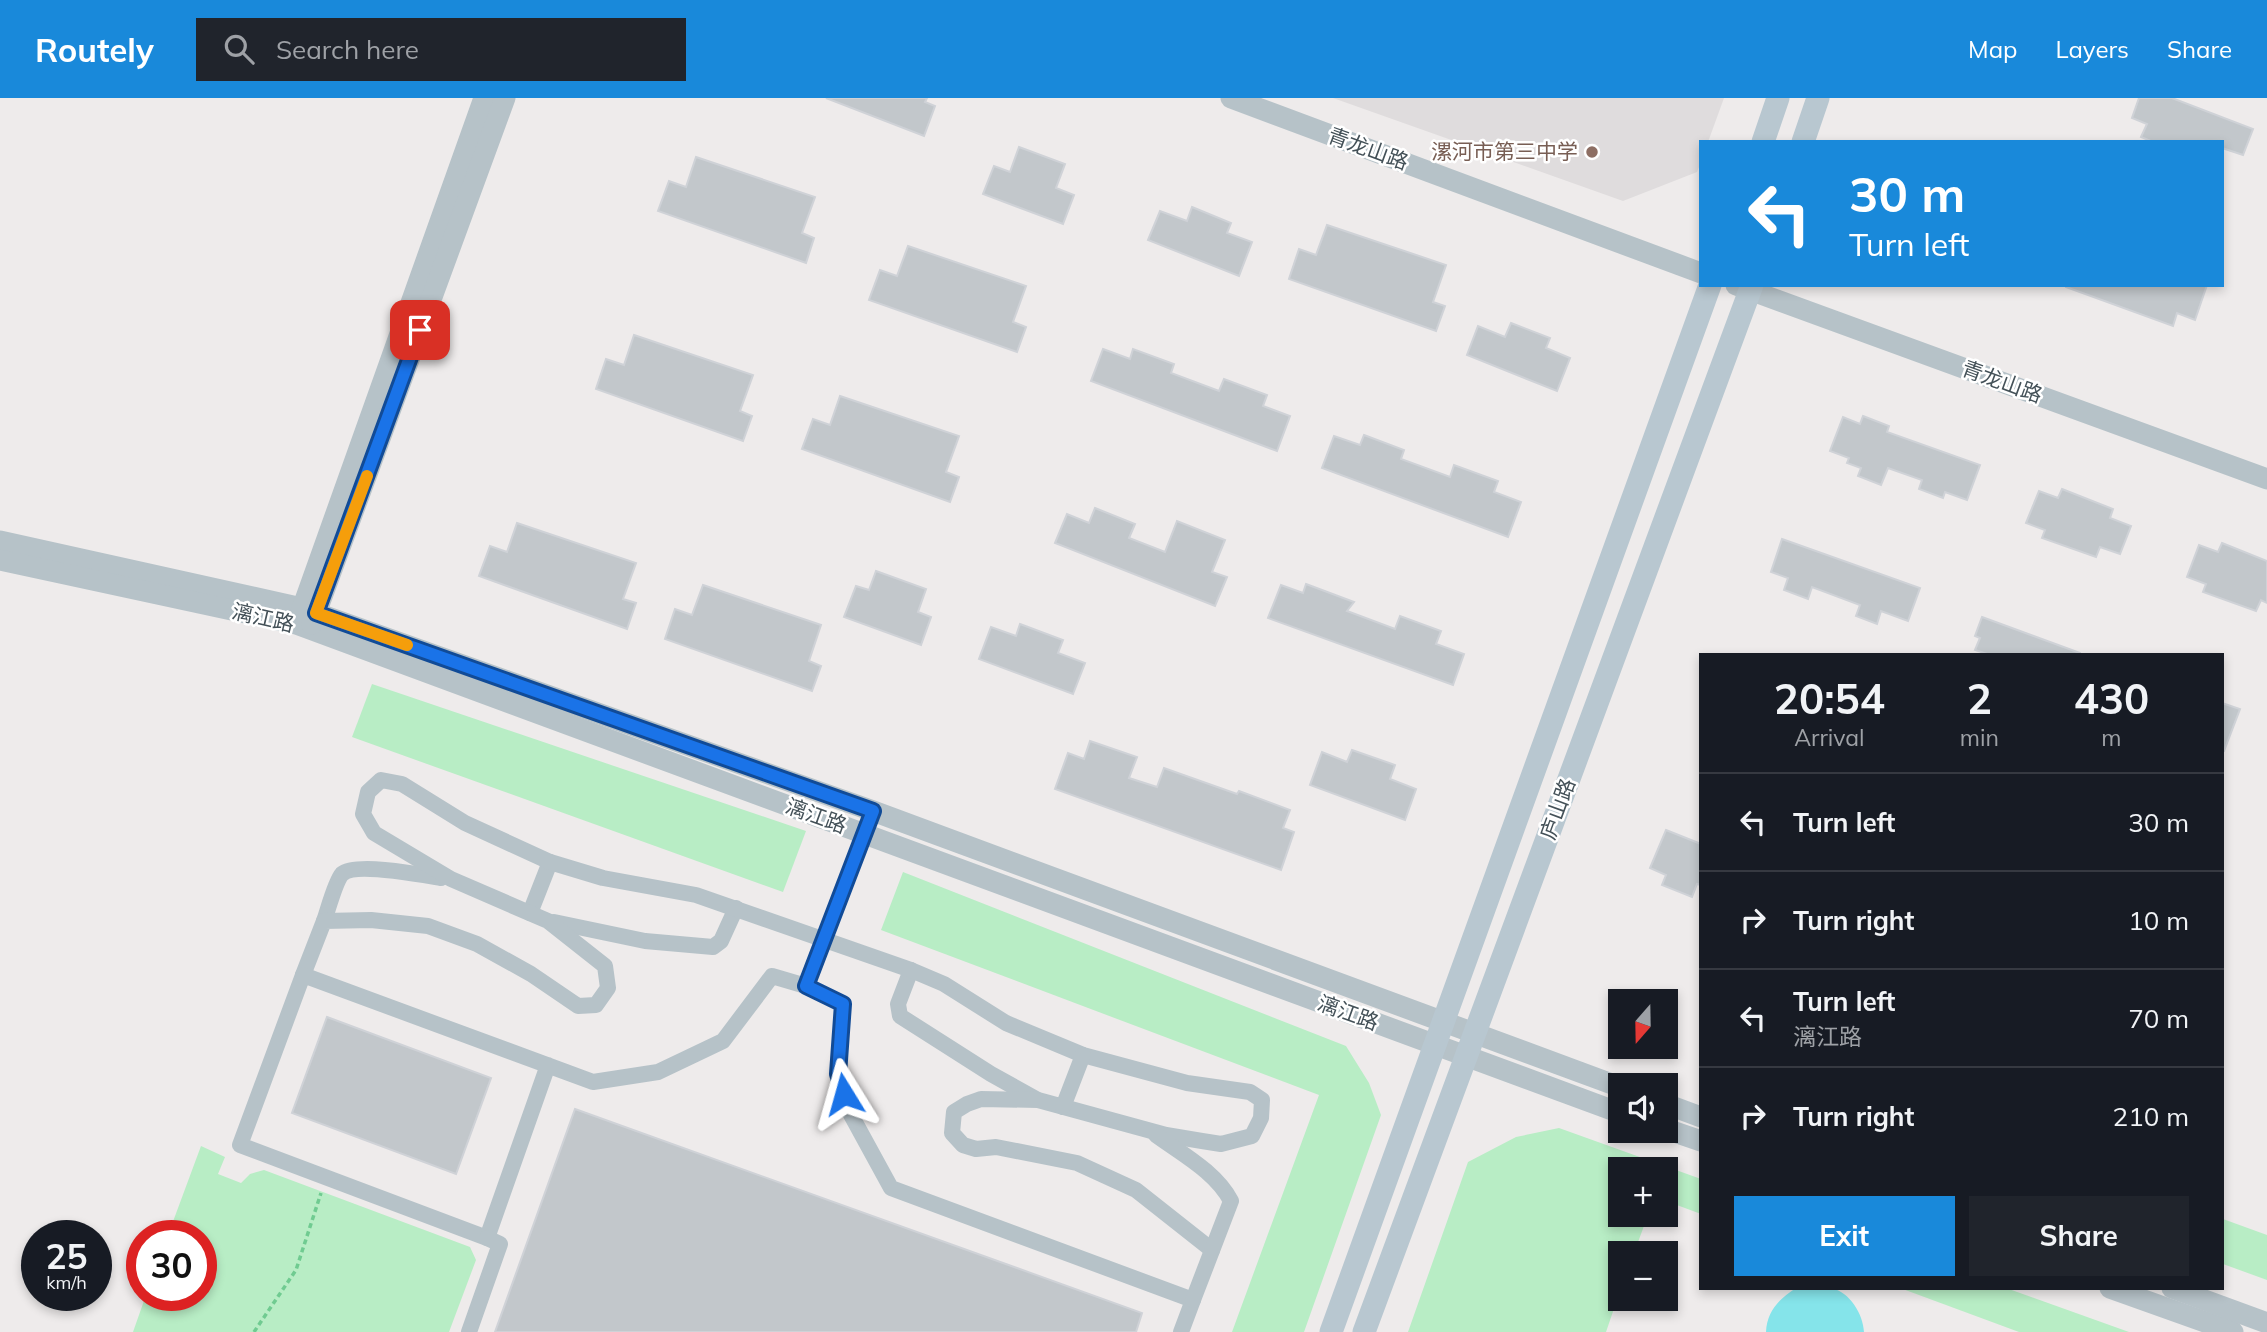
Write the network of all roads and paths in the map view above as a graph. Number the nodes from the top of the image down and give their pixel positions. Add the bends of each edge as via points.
1 (484, 98) edge
2 (505, 98) edge
3 (1231, 98) edge
4 (1779, 98) edge
5 (1818, 98) edge
6 (1764, 140) edge
7 (1804, 140) edge
8 (1699, 271) edge
9 (1709, 287) edge
10 (1746, 287) edge
11 (2267, 479) edge
12 (0, 541) edge
13 (0, 560) edge
14 (306, 618) junction
15 (873, 811) junction
16 (864, 834) junction
17 (398, 847) junction
18 (550, 862) junction
19 (390, 869) junction
20 (451, 879) junction
21 (736, 908) junction
22 (530, 913) junction
23 (324, 921) junction
24 (548, 921) junction
25 (609, 934) junction
26 (824, 939) junction
27 (600, 961) junction
28 (911, 970) junction
29 (303, 975) junction
30 (806, 986) junction
31 (1444, 1022) junction
32 (1474, 1034) junction
33 (1435, 1045) junction
34 (1083, 1055) junction
35 (1465, 1057) junction
36 (548, 1065) junction
37 (992, 1074) junction
38 (1608, 1083) edge
39 (981, 1099) junction
40 (1038, 1100) junction
41 (1063, 1107) junction
42 (1678, 1108) edge
43 (1608, 1109) edge
44 (1699, 1116) edge
45 (1148, 1130) junction
46 (1678, 1133) edge
47 (1699, 1140) edge
48 (1202, 1141) junction
49 (1194, 1163) junction
50 (326, 1177) junction
51 (486, 1238) junction
52 (1212, 1250) junction
53 (2116, 1290) edge
54 (2178, 1290) edge
55 (1193, 1300) junction
56 (2267, 1322) edge
57 (254, 1332) edge
58 (468, 1332) edge
59 (1181, 1332) edge
60 (1331, 1332) edge
61 (1364, 1332) edge
62 (2233, 1332) edge

1 - 14 street
2 - 14 street
3 - 8 street, 青龙山路
4 - 6 main road
5 - 7 main road
9 - 31 main road, 庐山路
10 - 11 street, 青龙山路
10 - 32 main road, 庐山路
12 - 14 street, 漓江路
13 - 14 street, 漓江路
14 - 15 street, 漓江路
14 - 16 street, 漓江路
15 - 16 street
15 - 31 street, 漓江路
16 - 26 street
16 - 33 street, 漓江路
17 - 18 street via 374,833 363,814 368,792 381,779 402,784 465,823
17 - 19 street
17 - 20 street
18 - 21 street
18 - 22 street
19 - 20 street
19 - 23 street via 349,870 341,875
20 - 22 street
21 - 25 street via 721,942 713,947
21 - 26 street
22 - 24 street
23 - 27 street via 428,926 477,944 578,1006 596,1005 608,988 606,966
23 - 29 street
24 - 25 street
24 - 27 street
25 - 27 street
26 - 28 street
26 - 30 street
28 - 34 street via 944,984 1006,1023
28 - 37 street via 898,1004 900,1016
29 - 36 street
29 - 50 street via 240,1145
30 - 36 street via 772,976 723,1041 657,1072 593,1082
30 - 55 street via 843,1004 838,1074 850,1114 891,1188
31 - 32 street, 漓江路
31 - 33 main road, 庐山路
32 - 35 main road, 庐山路
32 - 38 street, 漓江路
33 - 35 street, 漓江路
33 - 60 main road, 庐山路
34 - 41 street
34 - 48 street via 1187,1083 1250,1092 1262,1100 1261,1118 1252,1136 1221,1144
35 - 43 street, 漓江路
35 - 61 main road, 庐山路
36 - 51 street
37 - 39 street
37 - 40 street
39 - 40 street
39 - 52 street via 954,1112 952,1133 963,1145 1077,1163 1136,1190
40 - 41 street
41 - 45 street
42 - 44 street
45 - 48 street
45 - 49 street
46 - 47 street
48 - 49 street
49 - 52 street via 1224,1187 1231,1201
50 - 51 street
50 - 57 path via 296,1270
51 - 58 street via 500,1244
52 - 55 street
53 - 62 street
54 - 56 street
55 - 59 street

